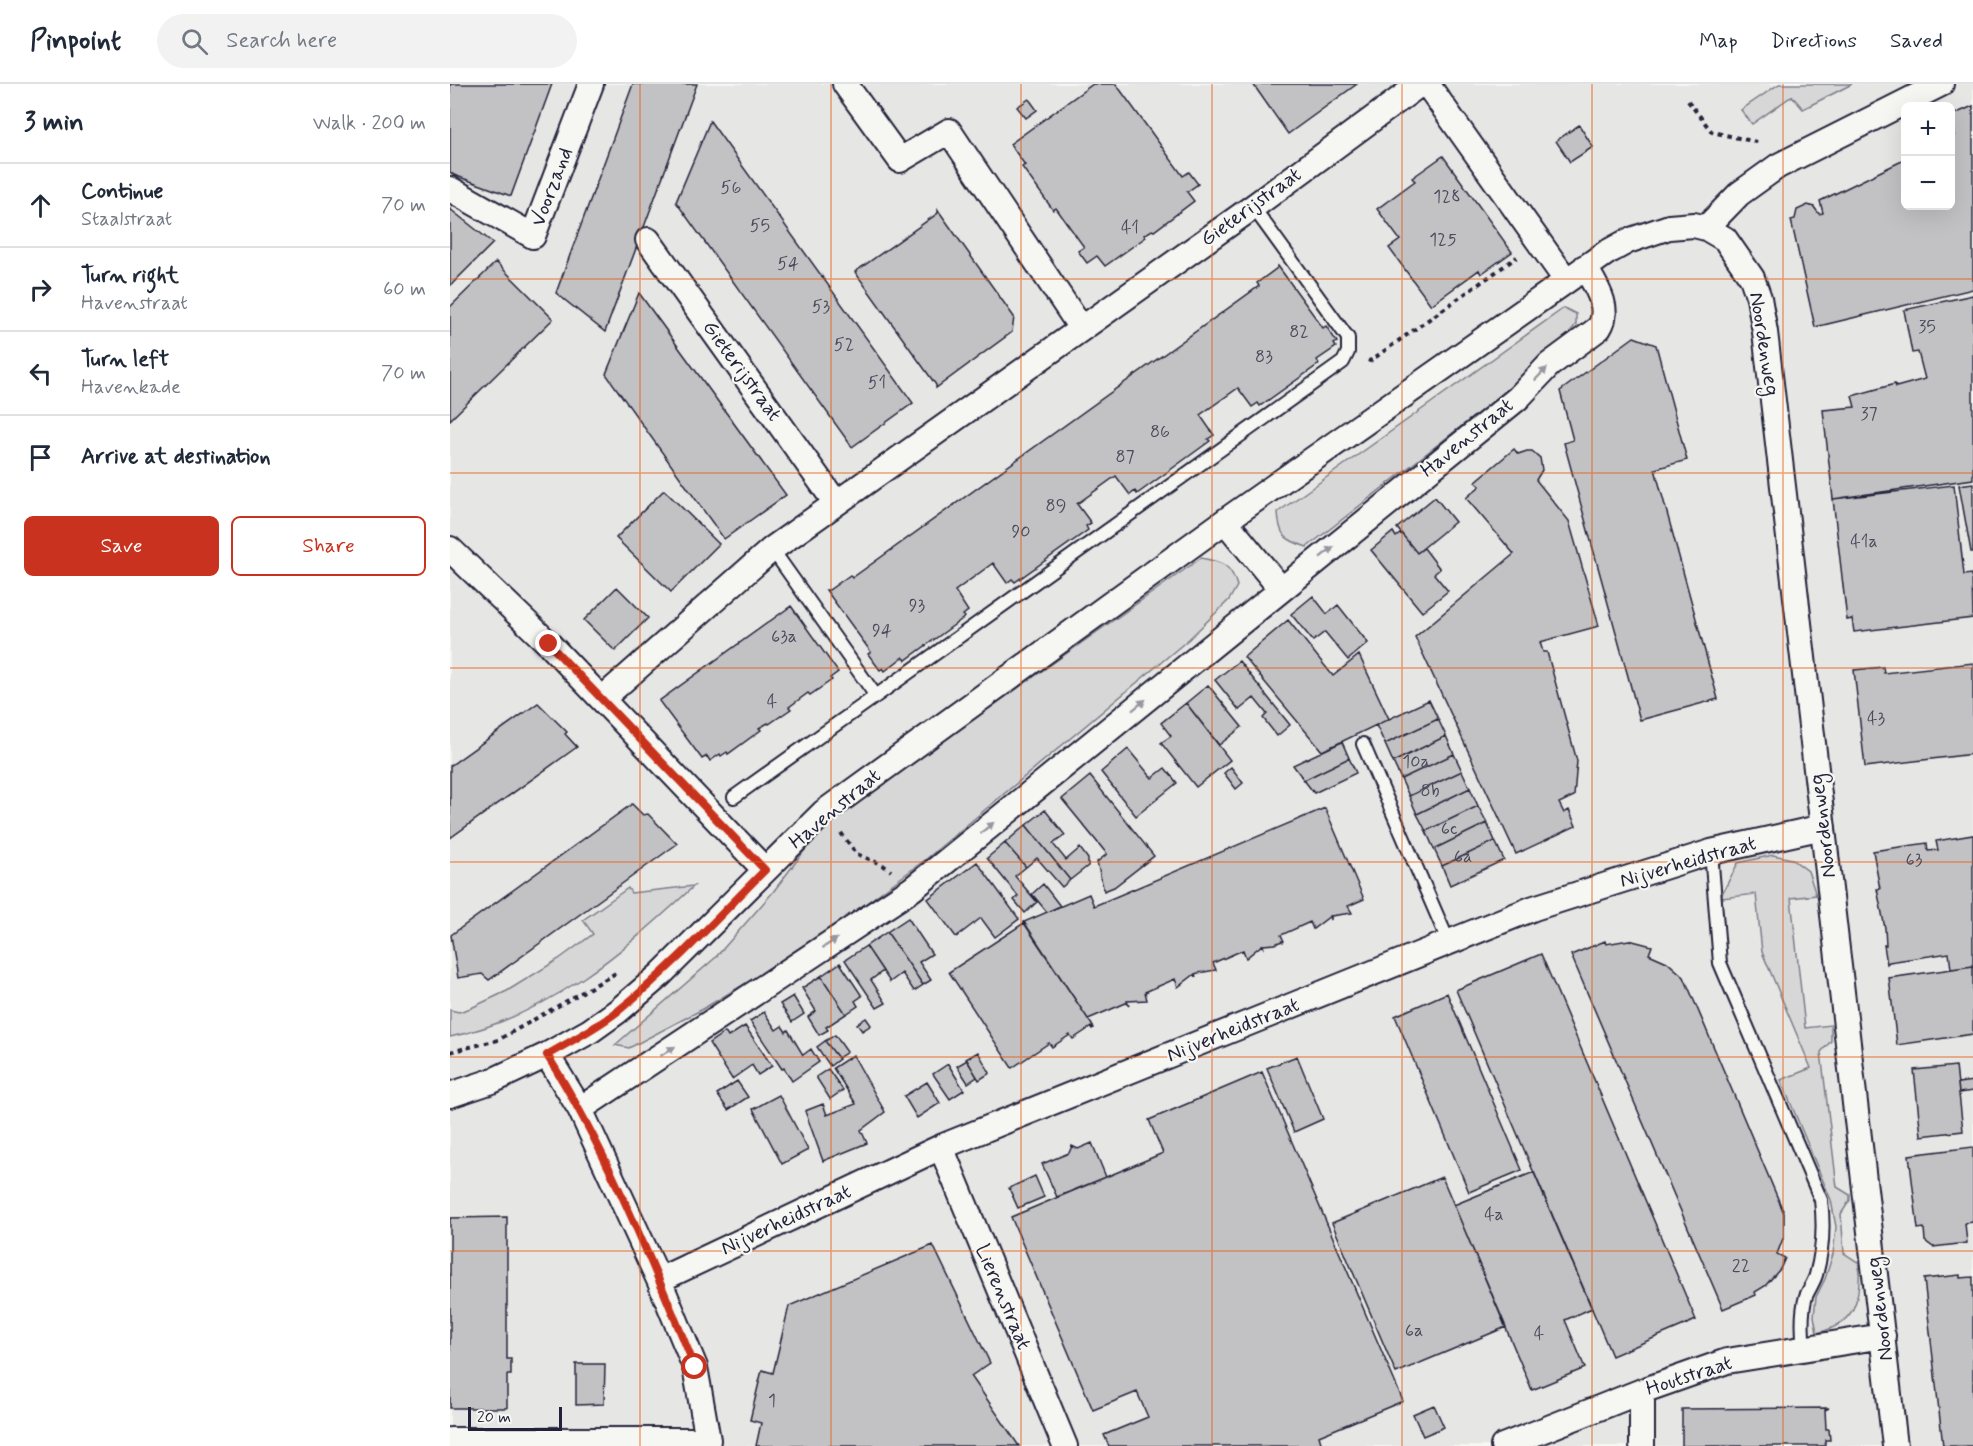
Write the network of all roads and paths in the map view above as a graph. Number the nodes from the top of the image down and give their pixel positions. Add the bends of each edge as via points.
1 (591, 84) edge
2 (845, 84) edge
3 (1420, 84) edge
4 (1427, 84) edge
5 (1941, 84) edge
6 (1688, 101) dead end
7 (1778, 166) junction
8 (450, 189) edge
9 (1253, 207) junction
10 (1706, 228) junction
11 (648, 240) dead end
12 (1538, 241) junction
13 (1575, 273) junction
14 (1081, 328) junction
15 (1348, 352) junction
16 (837, 502) junction
17 (1225, 522) junction
18 (450, 549) edge
19 (772, 549) junction
20 (1281, 589) junction
21 (876, 696) junction
22 (602, 699) junction
23 (1363, 744) dead end
24 (734, 797) dead end
25 (1823, 827) junction
26 (1711, 852) junction
27 (765, 870) junction
28 (1449, 943) junction
29 (567, 1002) dead end
30 (450, 1052) edge
31 (547, 1055) junction
32 (450, 1095) edge
33 (580, 1109) junction
34 (941, 1147) junction
35 (659, 1280) junction
36 (1883, 1336) junction
37 (1804, 1348) junction
38 (1642, 1391) junction
39 (450, 1440) edge
40 (707, 1443) edge
41 (1065, 1446) edge
42 (1503, 1446) edge
43 (1642, 1446) edge
44 (1895, 1446) edge

1 - 8 street, Voorzand via 533,236
2 - 14 street via 900,160 949,131
3 - 9 street, Gieterijstraat
4 - 12 street
5 - 7 street
6 - 7 path via 1712,132 1767,144
7 - 10 street via 1738,194
9 - 14 street, Gieterijstraat
9 - 15 lane via 1348,338
10 - 13 street, Havenstraat via 1681,225 1653,231 1628,241
10 - 25 street, Noordenweg via 1725,239 1738,255 1759,298
11 - 16 street, Gieterijstraat
12 - 13 street
12 - 15 path via 1370,361
13 - 17 street, Havenstraat
20 -> 13 street, Havenstraat via 1599,328 1604,310 1598,289
14 - 16 street, Gieterijstraat
15 - 21 lane via 1342,362
16 - 19 street, Gieterijstraat
17 - 20 street
17 - 27 street, Havenstraat via 824,812
18 - 22 street
19 - 21 lane
19 - 22 street, Gieterijstraat
33 -> 20 street, Havenstraat via 912,889
21 - 24 lane
22 - 27 street
23 - 28 lane
25 - 26 street, Nijverheidstraat
25 - 36 street, Noordenweg
26 - 28 street, Nijverheidstraat via 1534,908
26 - 37 lane via 1720,963 1821,1200 1822,1245 1816,1276 1806,1297
27 - 31 street, Havenstraat via 626,1004 590,1031
28 - 34 street, Nijverheidstraat
29 - 30 path via 498,1040
31 - 32 street, Havenstraat via 492,1081
31 - 33 street
33 - 35 street
34 - 35 street, Nijverheidstraat
34 - 41 street, Lierenstraat
35 - 40 street via 695,1367
36 - 37 street, Houtstraat
36 - 44 street, Noordenweg
37 - 38 street, Houtstraat via 1727,1361
38 - 42 street, Houtstraat
38 - 43 street
39 - 40 street

